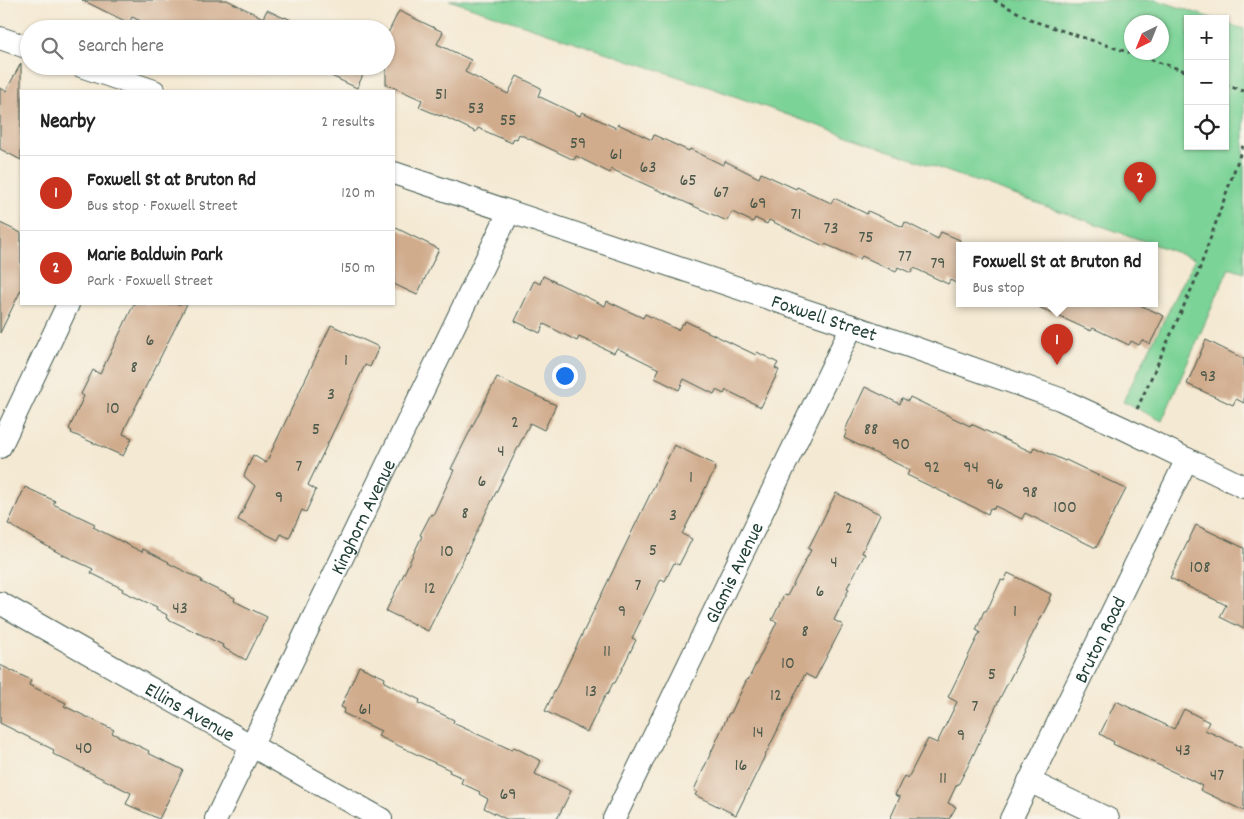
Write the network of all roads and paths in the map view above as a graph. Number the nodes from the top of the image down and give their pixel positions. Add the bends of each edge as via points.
1 (994, 0) edge
2 (0, 38) edge
3 (20, 45) edge
4 (1184, 71) edge
5 (107, 75) edge
6 (1229, 86) edge
7 (151, 90) edge
8 (1244, 91) edge
9 (1244, 143) edge
10 (395, 173) edge
11 (509, 212) junction
12 (68, 305) edge
13 (852, 326) junction
14 (1135, 413) dead end
15 (0, 447) edge
16 (1187, 459) junction
17 (1244, 487) edge
18 (0, 603) edge
19 (251, 746) junction
20 (1029, 781) junction
21 (216, 819) edge
22 (381, 819) edge
23 (614, 819) edge
24 (1011, 819) edge
25 (1108, 819) edge

1 - 4 path via 1036,22
2 - 3 street
5 - 7 street
6 - 8 path
9 - 14 path via 1196,279
10 - 11 street, Foxwell Street
11 - 13 street, Foxwell Street
11 - 19 street, Kinghorn Avenue
12 - 15 street
13 - 16 street, Foxwell Street via 1060,400
13 - 23 street, Glamis Avenue
16 - 17 street, Foxwell Street
16 - 20 street, Bruton Road
18 - 19 street, Ellins Avenue
19 - 21 street, Kinghorn Avenue
19 - 22 street, Ellins Avenue
20 - 24 street, Bruton Road
20 - 25 street

